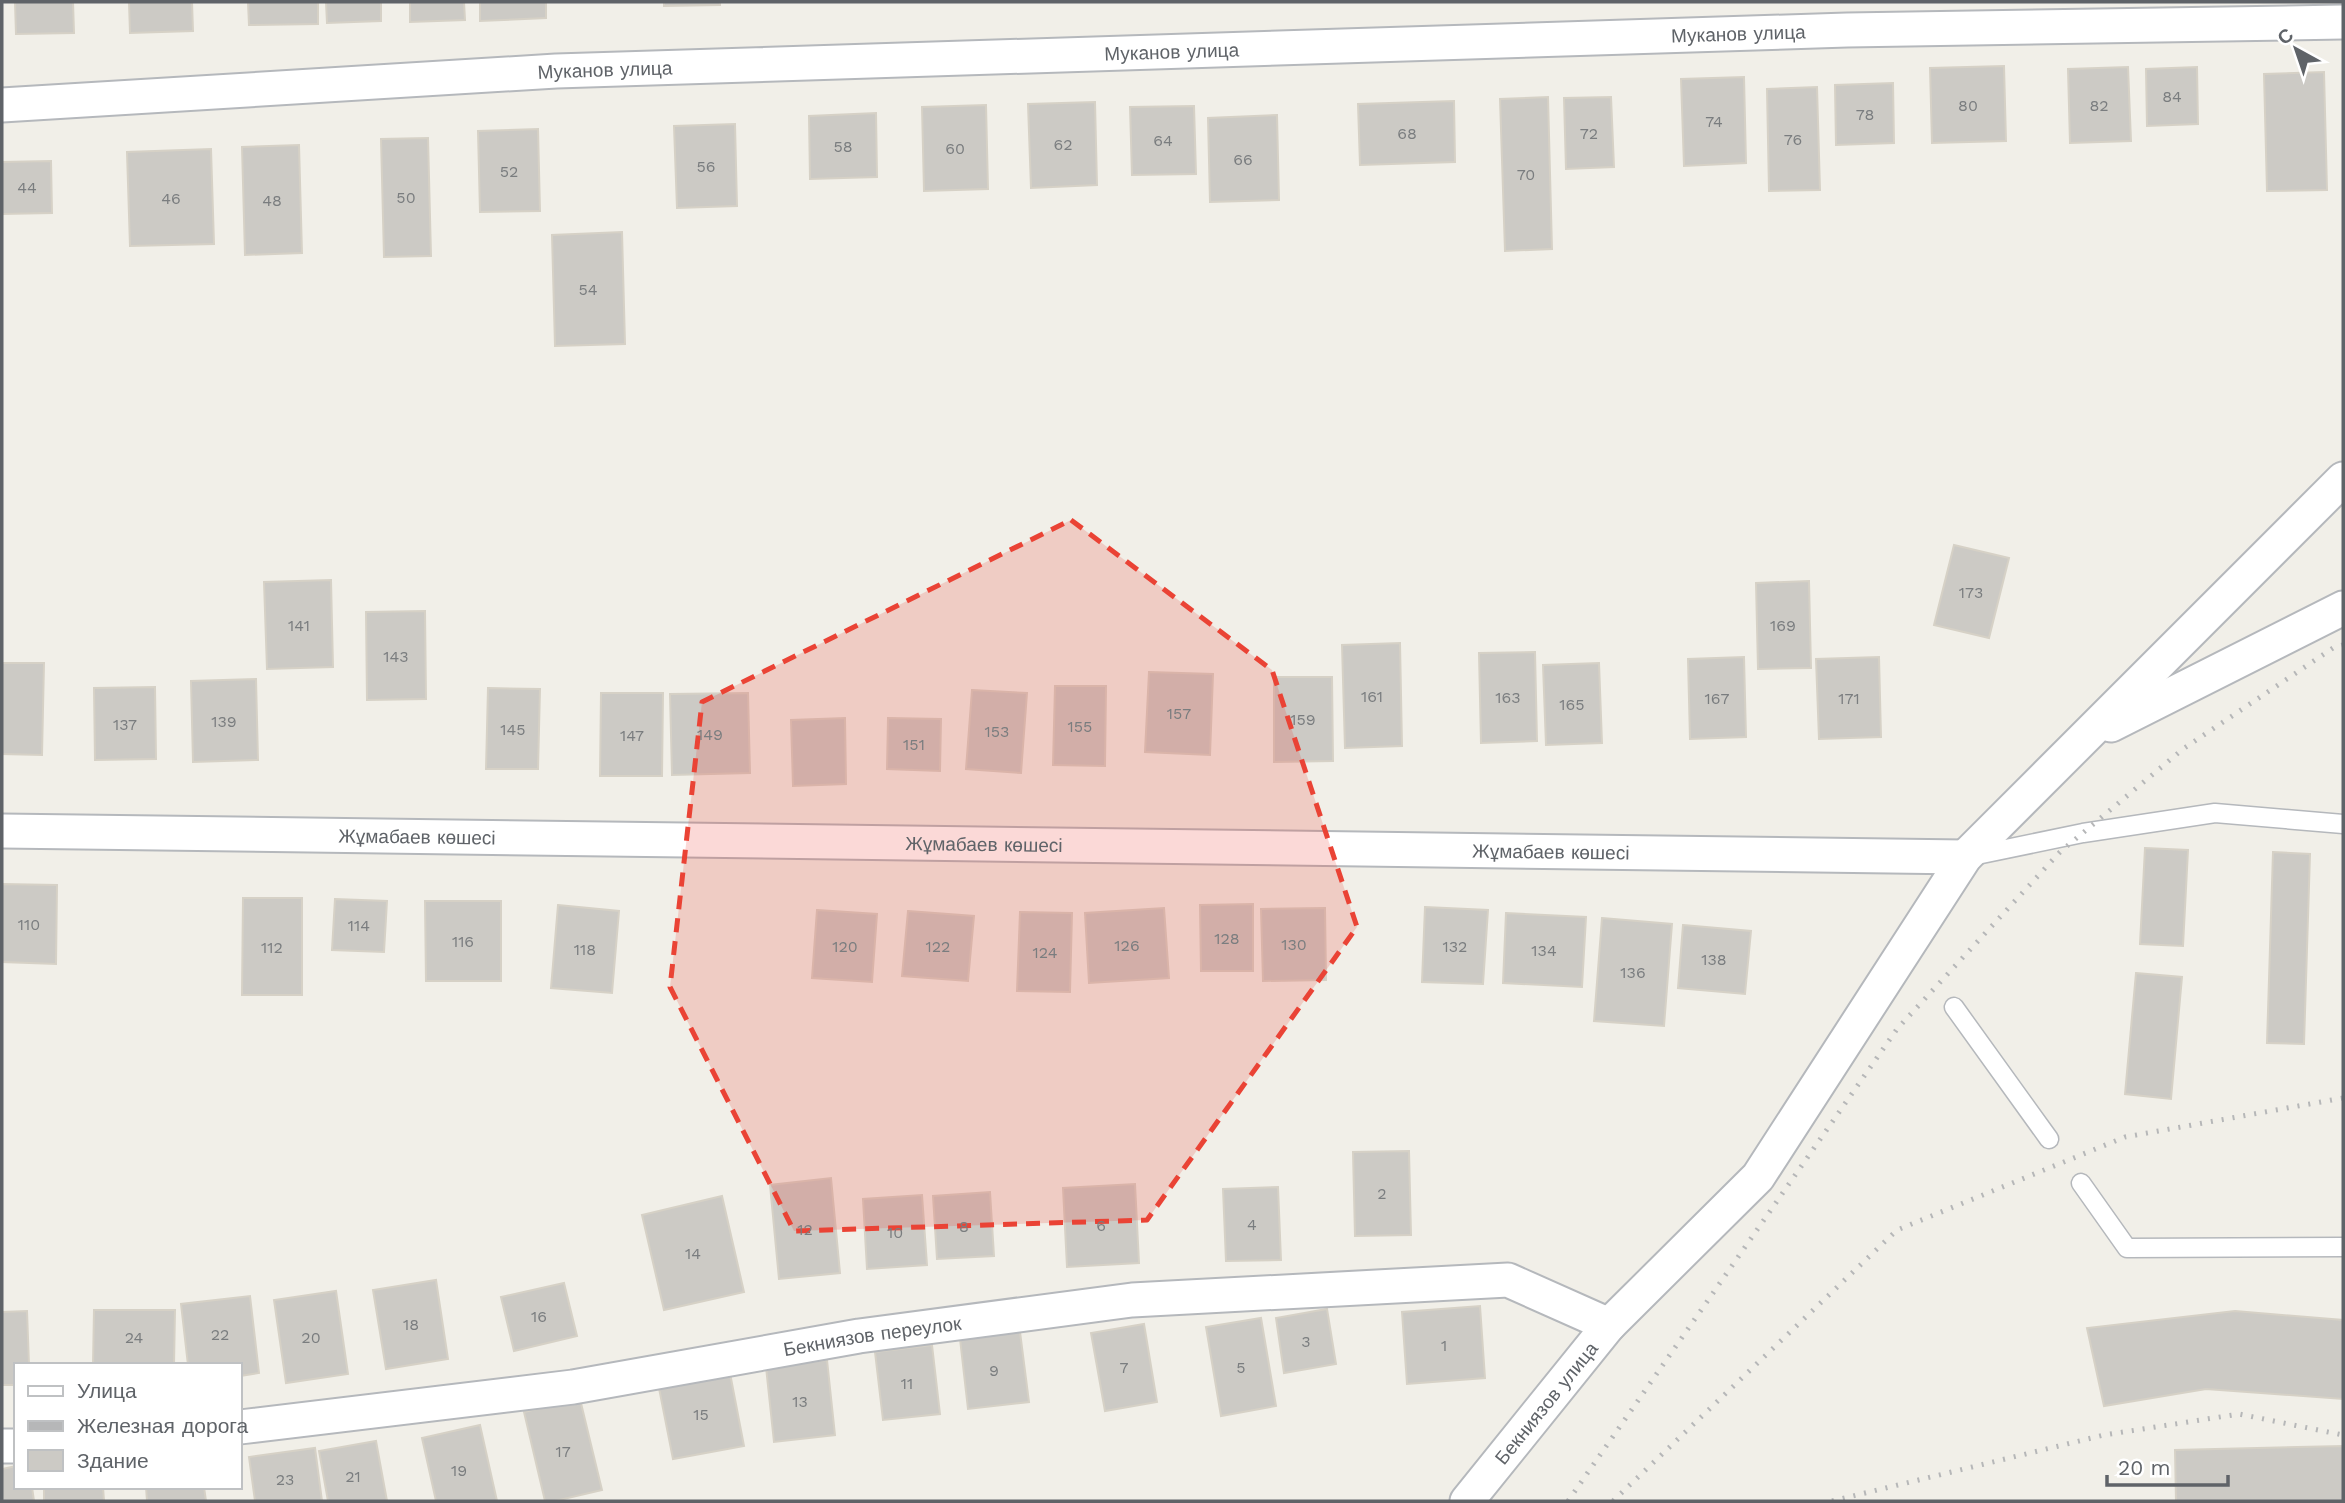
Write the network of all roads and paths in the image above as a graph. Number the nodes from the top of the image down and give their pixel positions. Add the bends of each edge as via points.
1 (2343, 22) edge
2 (2, 105) edge
3 (2343, 479) edge
4 (2343, 608) edge
5 (2083, 738) junction
6 (2343, 824) edge
7 (2, 831) edge
8 (1965, 857) junction
9 (1954, 1007) dead end
10 (2049, 1139) dead end
11 (2081, 1183) dead end
12 (2343, 1247) edge
13 (1508, 1280) joint
14 (1609, 1325) junction
15 (242, 1427) edge
16 (1467, 1501) edge

1 - 2 street, Муканов улица via 1847,30 556,71
3 - 5 street
4 - 5 street
5 - 8 street
6 - 8 lane via 2215,813
7 - 8 street, Жұмабаев көшесі
8 - 14 street via 1916,953 1758,1177
9 - 10 lane
11 - 12 lane via 2127,1248
13 - 14 street, Бекниязов улица
13 - 15 street, Бекниязов переулок via 1132,1300 859,1336 573,1387
14 - 16 street, Бекниязов улица

